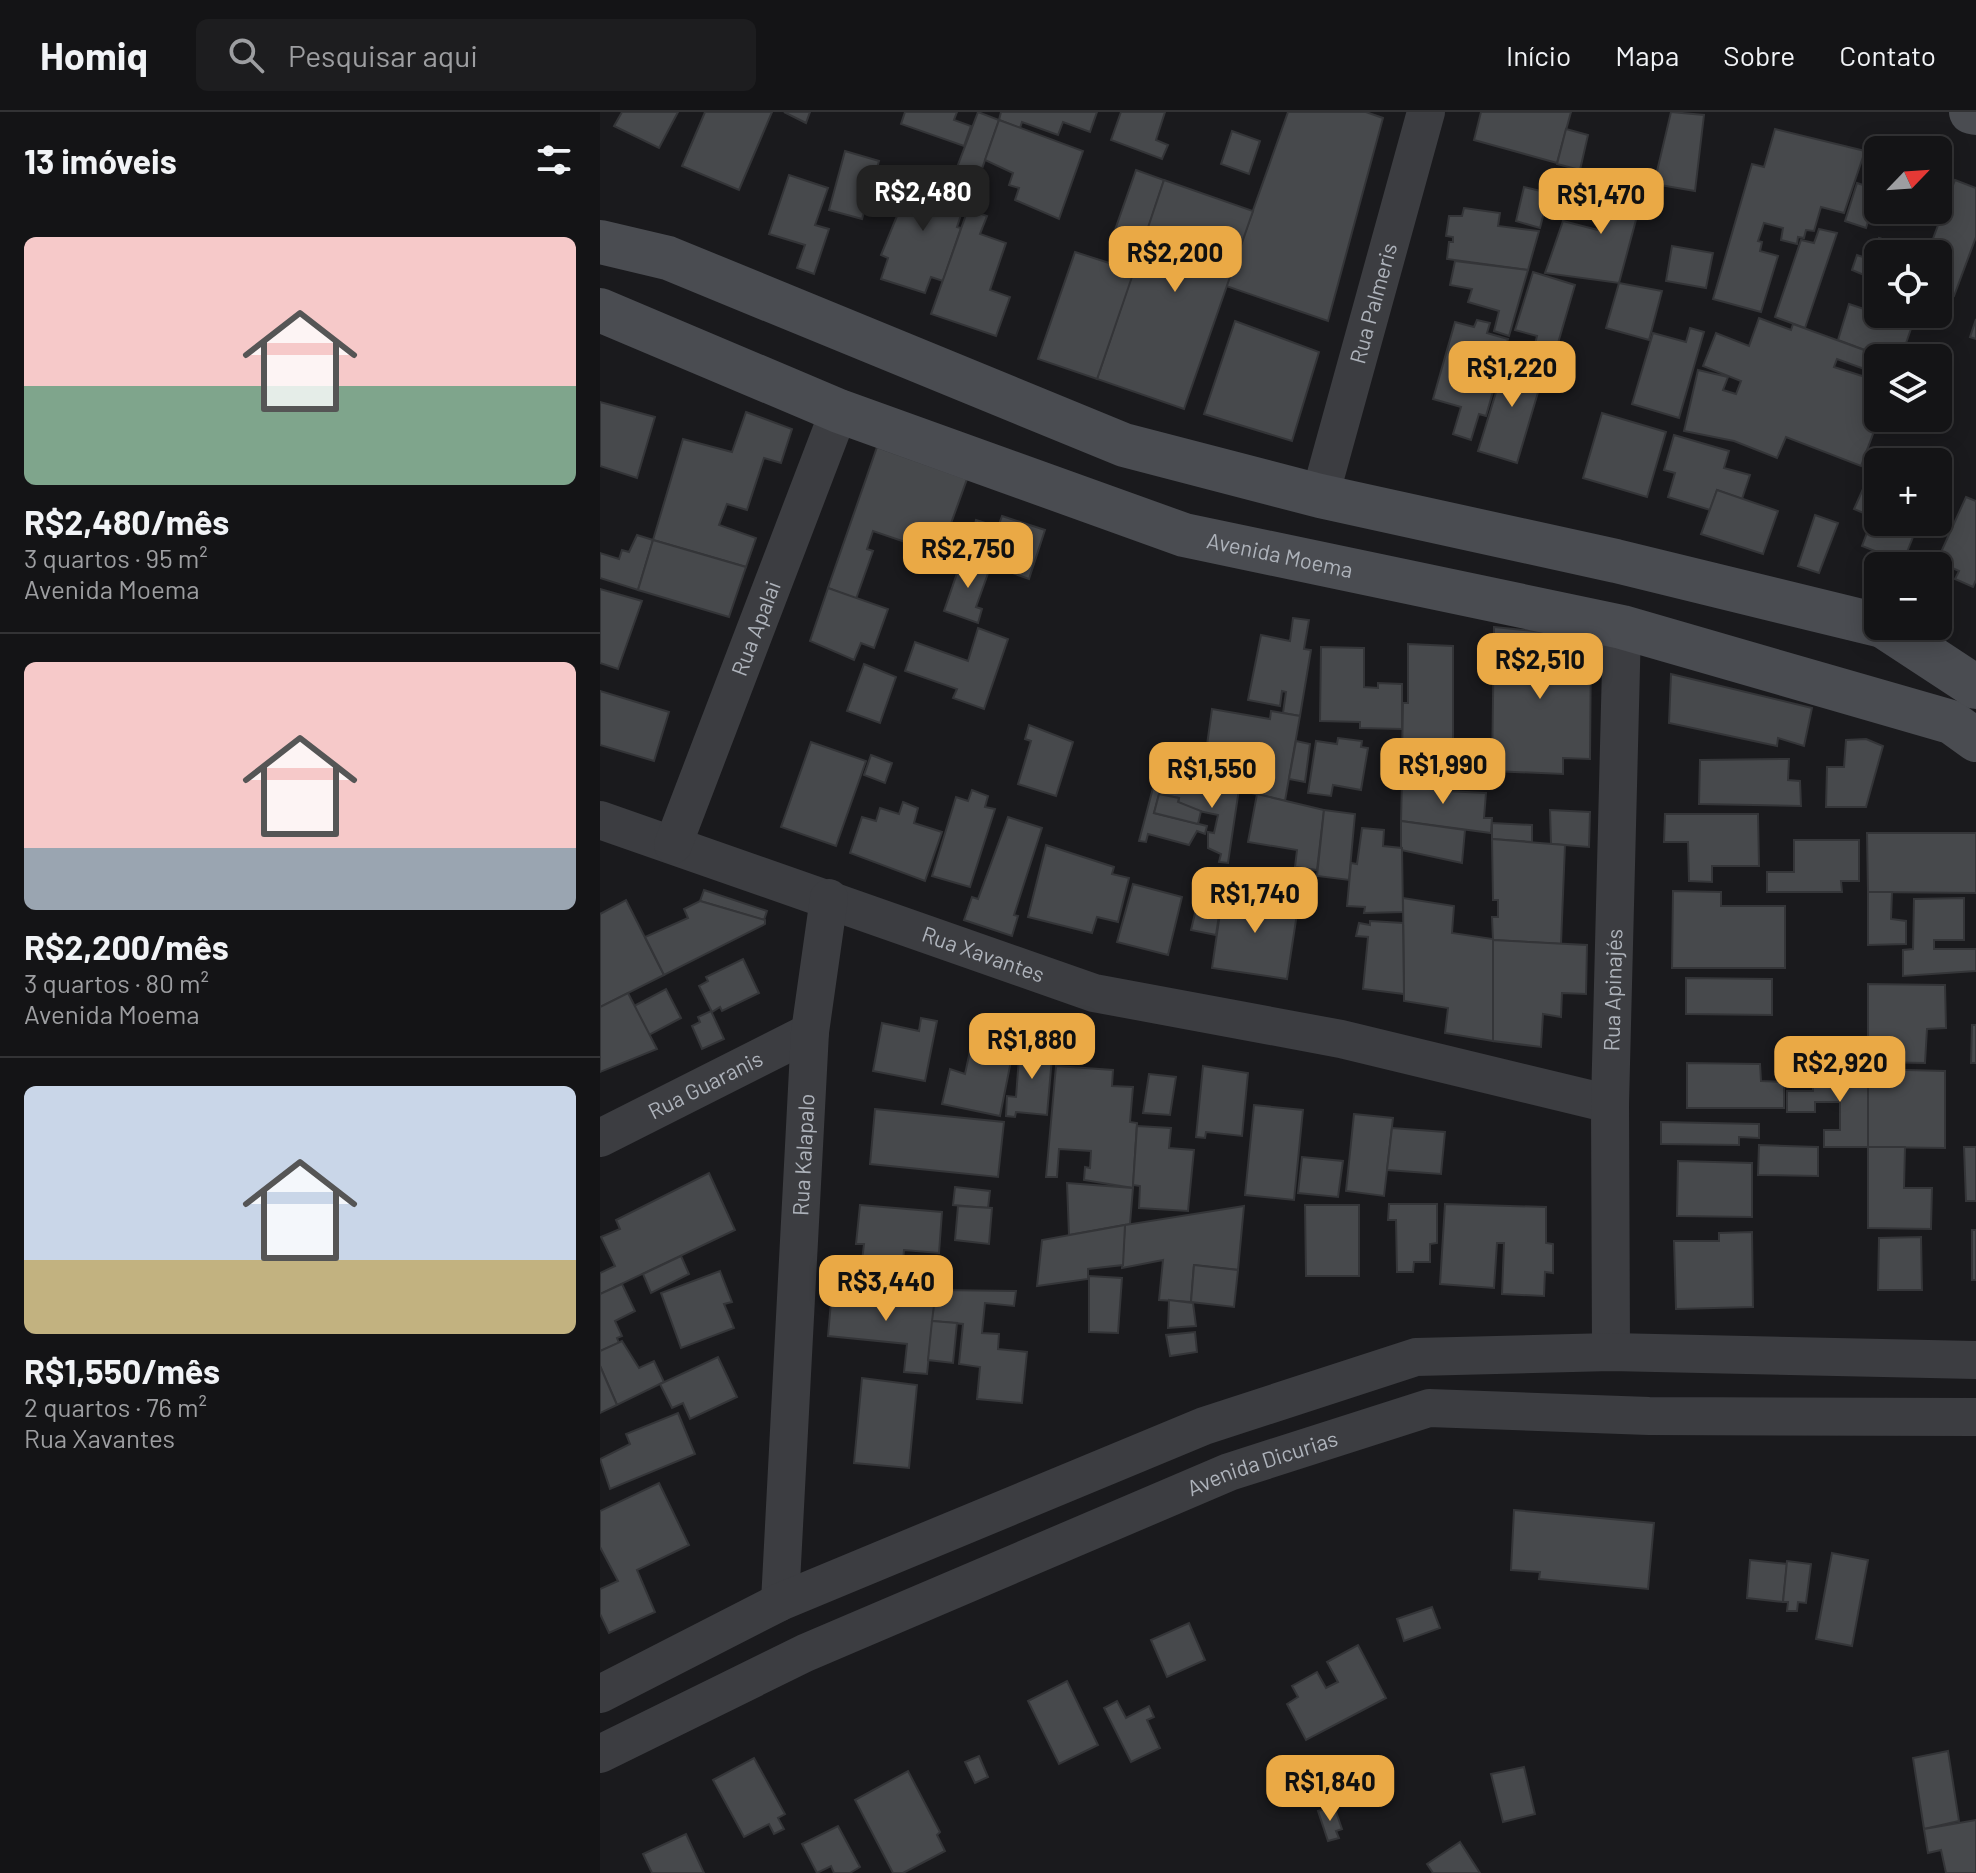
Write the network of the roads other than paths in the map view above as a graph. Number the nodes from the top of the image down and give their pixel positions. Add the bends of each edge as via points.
1 (1426, 112) edge
2 (600, 242) edge
3 (600, 310) edge
4 (839, 411) junction
5 (1320, 496) junction
6 (1864, 621) edge
7 (1622, 627) junction
8 (1903, 640) edge
9 (1976, 687) edge
10 (1976, 740) edge
11 (600, 820) edge
12 (673, 845) junction
13 (829, 898) junction
14 (810, 1032) junction
15 (1610, 1104) junction
16 (600, 1138) edge
17 (1611, 1352) junction
18 (1976, 1360) edge
19 (1976, 1417) edge
20 (780, 1602) junction
21 (600, 1694) edge
22 (600, 1754) edge

1 - 5 street, Rua Palmeris
2 - 5 street via 668,258 1124,445
3 - 4 street, Avenida Moema
4 - 7 street, Avenida Moema via 1184,535
4 - 12 street, Rua Apalai
5 - 6 street
7 - 10 street, Avenida Moema via 1951,722
7 - 15 street, Rua Apinajés
8 - 9 street
11 - 12 street, Rua Xavantes
12 - 13 street, Rua Xavantes
13 - 14 street, Rua Kalapalo
13 - 15 street, Rua Xavantes via 1094,993 1341,1039
14 - 16 street, Rua Guaranis
14 - 20 street, Rua Kalapalo
15 - 17 street, Rua Apinajés
17 - 18 street
17 - 20 street via 1416,1357 1204,1426
19 - 22 street, Avenida Dicurias via 1649,1416 1429,1408 1229,1472 805,1653
20 - 21 street

